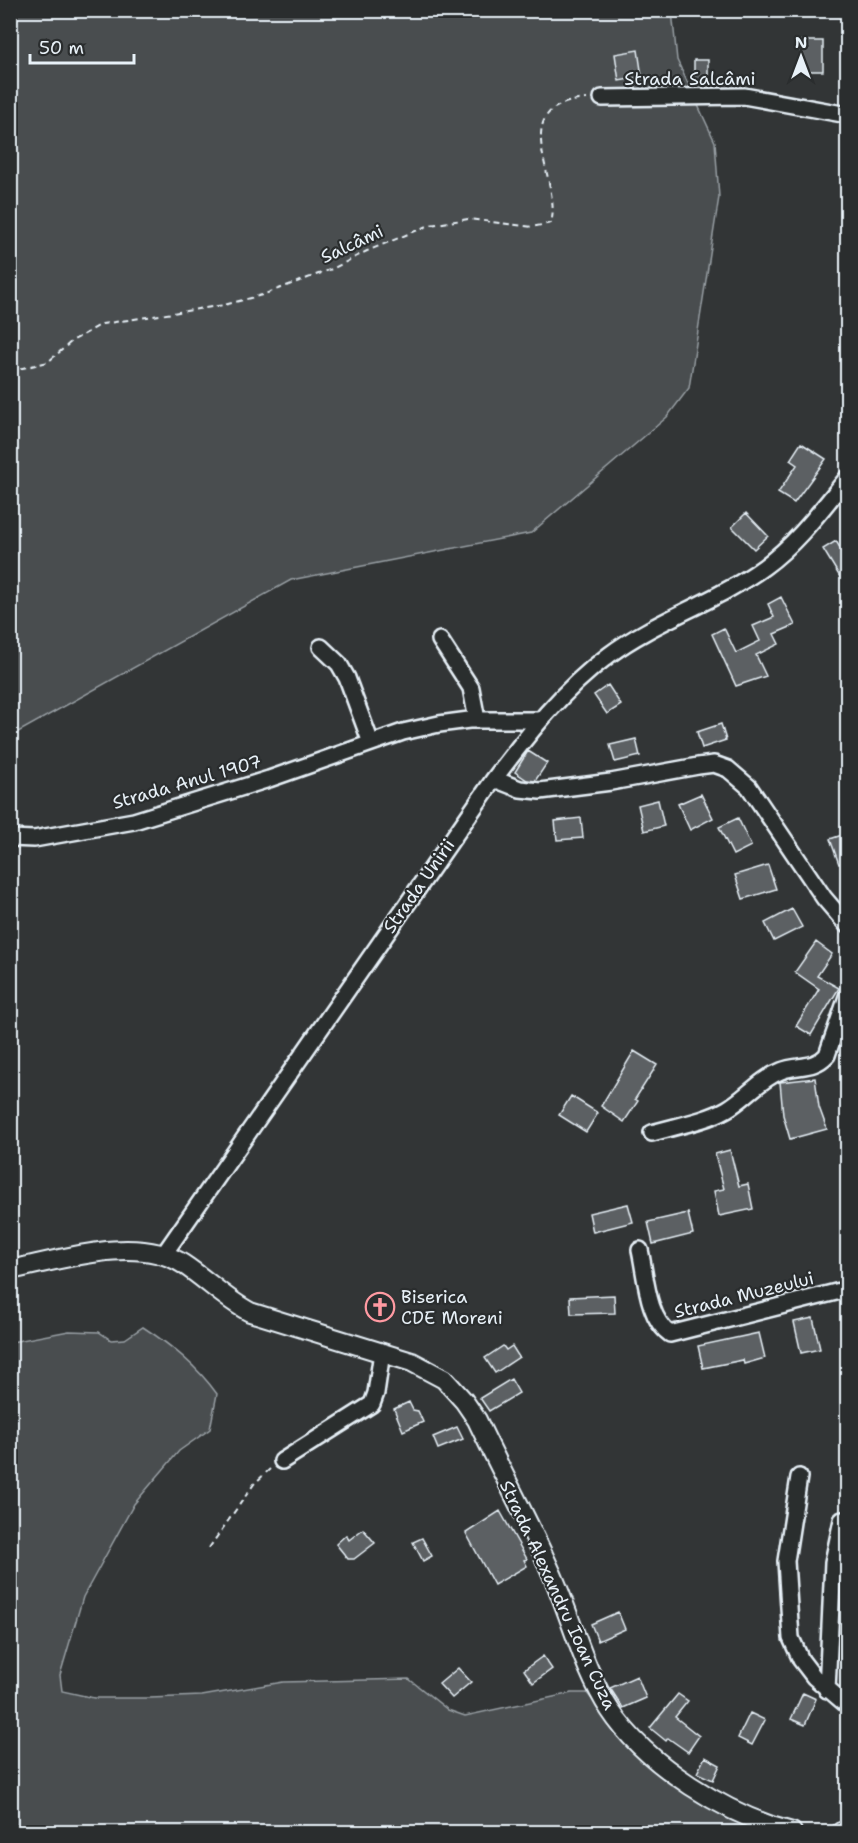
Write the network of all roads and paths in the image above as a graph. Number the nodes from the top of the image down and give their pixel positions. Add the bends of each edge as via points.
1 (602, 98) joint
2 (848, 115) edge
3 (10, 371) edge
4 (848, 477) edge
5 (440, 640) dead end
6 (321, 647) dead end
7 (477, 720) junction
8 (539, 720) junction
9 (371, 743) junction
10 (494, 779) junction
11 (10, 838) edge
12 (848, 926) edge
13 (848, 994) edge
14 (652, 1133) dead end
15 (640, 1250) dead end
16 (164, 1254) junction
17 (10, 1270) edge
18 (848, 1289) edge
19 (382, 1352) junction
20 (282, 1461) joint
21 (799, 1477) dead end
22 (842, 1520) dead end
23 (209, 1548) dead end
24 (827, 1690) junction
25 (848, 1706) edge
26 (848, 1830) edge
27 (792, 1833) edge
28 (840, 1833) edge

1 - 2 street, Strada Salcâmi via 744,96
1 - 3 path, Salcâmi via 560,105 547,115 541,152 555,210 551,223 532,227 468,219 430,225 262,295 224,305 102,324 72,341 48,362
4 - 8 street, Strada Unirii via 784,552 734,586 611,654 560,696
5 - 7 street via 471,688
6 - 9 street via 343,671
7 - 8 street, Strada Anul 1907
7 - 9 street, Strada Anul 1907 via 440,724
8 - 10 street, Strada Unirii
9 - 11 street, Strada Anul 1907 via 134,820 34,839
10 - 12 street via 520,789 540,791 714,764 728,769 749,787 824,898
10 - 16 street, Strada Unirii
13 - 14 street via 827,1055 820,1062 780,1071 725,1111
15 - 18 street, Strada Muzeului via 654,1312 660,1327 670,1334
16 - 17 main road via 139,1250 96,1254
16 - 19 main road, Strada Alexandru Ioan Cuza via 250,1312
19 - 20 street via 372,1404
19 - 27 main road, Strada Alexandru Ioan Cuza via 444,1379 471,1410 550,1571 598,1689 623,1728 644,1750 698,1789 740,1813
20 - 23 path via 254,1484
21 - 24 street via 786,1561 790,1638 801,1660
22 - 24 street via 833,1562
24 - 25 street
26 - 28 main road

